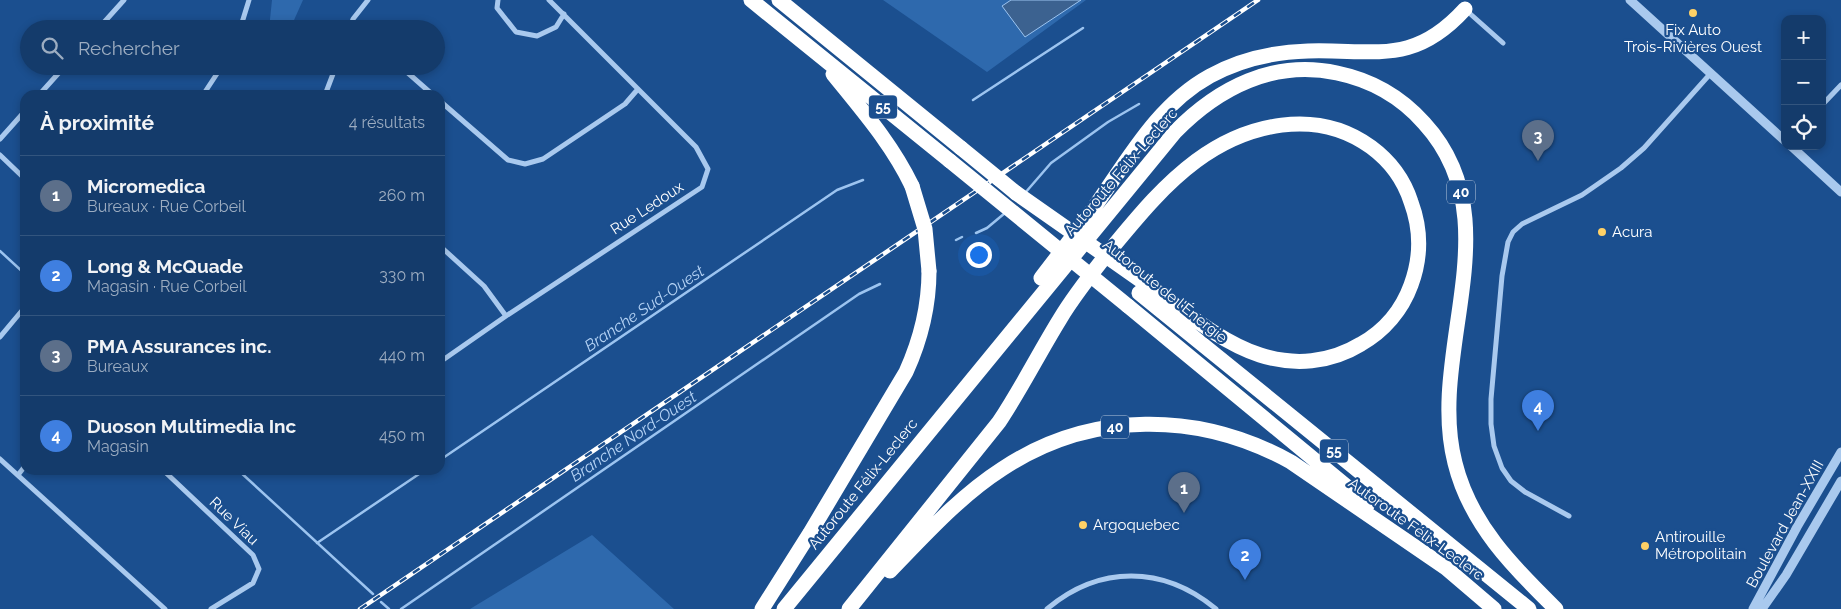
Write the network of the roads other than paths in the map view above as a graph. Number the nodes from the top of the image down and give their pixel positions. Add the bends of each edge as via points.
1 (124, 0) edge
2 (249, 0) edge
3 (368, 0) edge
4 (498, 0) edge
5 (549, 0) edge
6 (752, 0) edge
7 (779, 0) edge
8 (1630, 0) edge
9 (1469, 5) edge
10 (564, 14) junction
11 (106, 20) edge
12 (243, 20) edge
13 (354, 20) edge
14 (1503, 43) dead end
15 (817, 53) junction
16 (1711, 73) junction
17 (57, 75) edge
18 (216, 75) edge
19 (333, 75) edge
20 (410, 75) edge
21 (1841, 85) edge
22 (638, 89) junction
23 (44, 90) edge
24 (206, 90) edge
25 (327, 90) edge
26 (427, 90) edge
27 (1826, 101) edge
28 (445, 105) edge
29 (20, 117) edge
30 (1781, 137) edge
31 (0, 139) edge
32 (1795, 150) edge
33 (0, 155) edge
34 (20, 174) edge
35 (1841, 192) edge
36 (445, 251) edge
37 (1143, 288) junction
38 (20, 313) edge
39 (506, 316) junction
40 (1, 336) edge
41 (445, 359) edge
42 (1841, 452) edge
43 (0, 459) edge
44 (1837, 468) edge
45 (20, 472) edge
46 (894, 473) junction
47 (18, 475) junction
48 (168, 475) edge
49 (1841, 481) edge
50 (1823, 483) junction
51 (1838, 492) edge
52 (1569, 516) dead end
53 (1446, 568) junction
54 (165, 609) edge
55 (211, 609) edge
56 (762, 609) edge
57 (784, 609) edge
58 (850, 609) edge
59 (1047, 609) edge
60 (1216, 609) edge
61 (1494, 609) edge
62 (1529, 609) edge
63 (1556, 609) edge
64 (1753, 609) edge
65 (1762, 609) edge

1 - 11 street
2 - 12 street
3 - 13 street
4 - 10 street via 497,8 516,32 537,36 556,27
5 - 10 street, Rue Ledoux
6 - 15 highway, 55
7 - 37 highway, 55, bridge via 960,148
8 - 16 street
9 - 14 street
9 - 46 highway via 1441,32 1414,46 1382,52 1310,51 1264,56 1218,72 1180,97 1145,134 1083,223
10 - 22 street, Rue Ledoux
15 - 53 highway, 55, bridge
15 - 56 highway, bridge via 884,137 912,186 926,234 928,294 923,325 906,372
16 - 30 street
16 - 52 street via 1644,148 1621,168 1582,196 1522,224 1508,242 1491,399 1494,446 1511,482
17 - 23 street
18 - 24 street
19 - 25 street
20 - 26 street
21 - 27 street
22 - 28 street via 625,104 543,159 525,164 508,160
22 - 39 street, Rue Ledoux via 696,147 708,169 702,187
29 - 31 street
32 - 35 street
33 - 34 street
36 - 39 street via 484,286
37 - 58 highway via 1252,352 1292,361 1332,357 1375,335 1402,304 1418,258 1416,216 1406,188 1388,162 1360,140 1328,127 1294,124 1268,127 1235,138 1204,156 1155,198 1097,266 1064,313 999,422
37 - 62 highway, Autoroute de l'Énergie / 55
38 - 40 street
39 - 41 street, Rue Ledoux
42 - 44 street, Boulevard Jean-XXIII
43 - 47 street
44 - 50 street, Boulevard Jean-XXIII
45 - 47 street
46 - 57 highway, Autoroute Félix-Leclerc / 40
46 - 63 highway, Autoroute Félix-Leclerc / 40 via 1154,155 1189,118 1228,90 1258,76 1292,70 1333,72 1373,84 1405,105 1432,132 1454,171 1464,207 1466,239 1449,391 1453,456 1466,497 1487,534
47 - 54 street
48 - 55 street, Rue Viau via 253,555 259,569 253,583
49 - 51 street, Boulevard Jean-XXIII
50 - 51 street
50 - 64 street, Boulevard Jean-XXIII
51 - 65 street, Boulevard Jean-XXIII
53 - 58 highway, Autoroute Félix-Leclerc / 40 via 1308,473 1265,449 1199,428 1132,425 1099,429 1063,439 1002,469 948,513
53 - 61 highway, Autoroute Félix-Leclerc / 55
59 - 60 street via 1087,584 1124,575 1170,583

